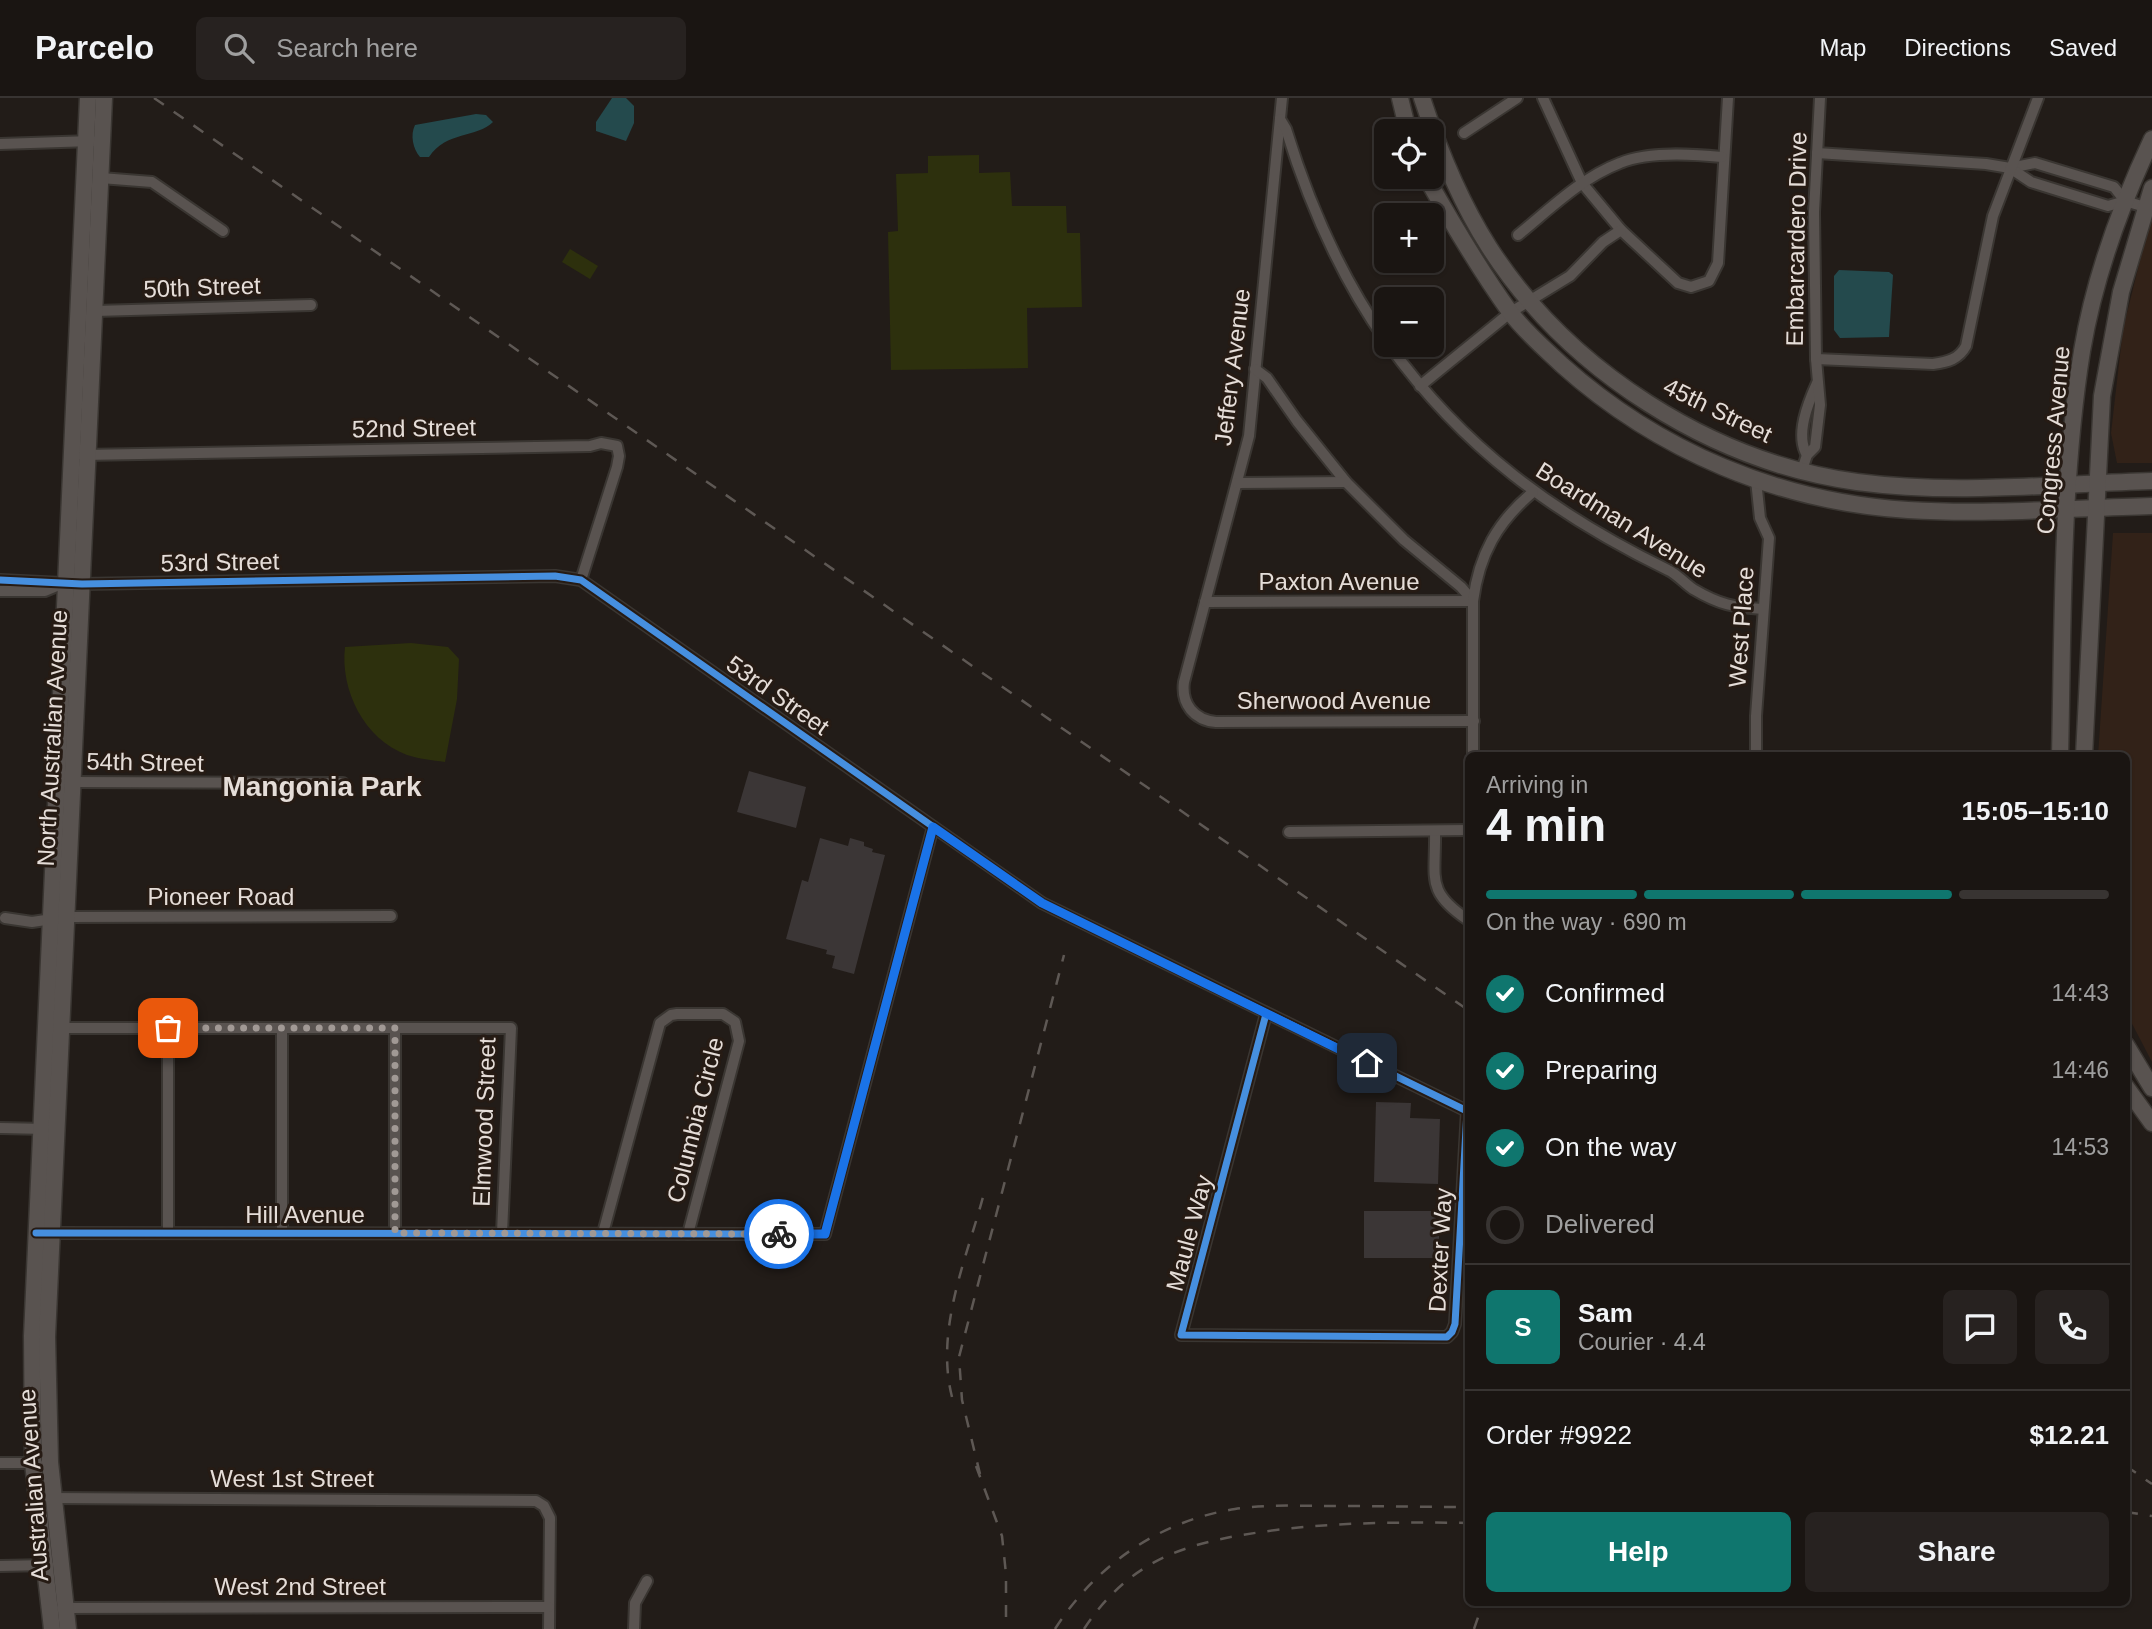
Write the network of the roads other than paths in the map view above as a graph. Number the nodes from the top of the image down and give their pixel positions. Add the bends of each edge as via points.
1 (88, 98) edge
2 (104, 98) edge
3 (1282, 98) edge
4 (1399, 98) edge
5 (1422, 98) edge
6 (1517, 98) edge
7 (1543, 98) edge
8 (1728, 98) edge
9 (1820, 98) edge
10 (2038, 98) edge
11 (1280, 119) junction
12 (1405, 119) edge
13 (1464, 132) dead end
14 (2152, 139) edge
15 (94, 141) junction
16 (0, 144) edge
17 (1817, 153) junction
18 (1722, 157) junction
19 (2010, 168) junction
20 (101, 178) junction
21 (1582, 183) junction
22 (2152, 188) edge
23 (1433, 189) edge
24 (2125, 201) junction
25 (2145, 207) junction
26 (1621, 230) junction
27 (223, 231) dead end
28 (1518, 234) dead end
29 (88, 265) junction
30 (1529, 300) junction
31 (311, 305) dead end
32 (94, 311) junction
33 (1511, 312) junction
34 (1374, 323) edge
35 (1398, 357) edge
36 (1816, 359) junction
37 (1255, 369) junction
38 (1420, 386) junction
39 (80, 455) junction
40 (1805, 463) junction
41 (2152, 481) edge
42 (1346, 482) junction
43 (2098, 482) junction
44 (1237, 483) junction
45 (1767, 483) junction
46 (2069, 483) junction
47 (1533, 492) junction
48 (1759, 503) junction
49 (2152, 506) edge
50 (2098, 508) junction
51 (2068, 509) junction
52 (0, 580) edge
53 (581, 580) junction
54 (74, 583) junction
55 (0, 592) edge
56 (1473, 601) junction
57 (1205, 602) junction
58 (1763, 609) junction
59 (2062, 691) junction
60 (1195, 715) joint
61 (1474, 721) junction
62 (1473, 752) edge
63 (1756, 752) edge
64 (2060, 752) edge
65 (2076, 752) edge
66 (2084, 752) edge
67 (73, 782) junction
68 (343, 783) dead end
69 (933, 827) junction
70 (1465, 830) edge
71 (1435, 831) junction
72 (1289, 832) dead end
73 (391, 916) dead end
74 (58, 918) junction
75 (1465, 918) edge
76 (1266, 1014) junction
77 (53, 1028) junction
78 (168, 1028) junction
79 (282, 1028) junction
80 (395, 1028) junction
81 (2130, 1052) edge
82 (2152, 1088) edge
83 (2130, 1093) edge
84 (1465, 1110) edge
85 (2152, 1123) edge
86 (0, 1128) edge
87 (49, 1129) junction
88 (1465, 1146) edge
89 (44, 1233) junction
90 (168, 1233) junction
91 (282, 1233) junction
92 (395, 1233) junction
93 (502, 1233) junction
94 (603, 1233) junction
95 (688, 1234) junction
96 (39, 1337) joint
97 (1311, 1337) joint
98 (0, 1463) edge
99 (42, 1463) junction
100 (46, 1498) junction
101 (54, 1565) junction
102 (0, 1566) edge
103 (647, 1581) dead end
104 (549, 1607) junction
105 (58, 1608) junction
106 (52, 1629) edge
107 (68, 1629) edge
108 (549, 1629) edge
109 (634, 1629) edge

1 - 15 main road, North Australian Avenue
2 - 15 main road, North Australian Avenue
3 - 11 street, Jeffery Avenue
4 - 12 main road
5 - 30 main road, 45th Street via 1454,184 1489,246
6 - 13 street
7 - 21 street
8 - 18 street
9 - 17 street, Embarcardero Drive
10 - 19 street
11 - 34 street, Boardman Avenue via 1325,236
11 - 37 street, Jeffery Avenue
14 - 24 main road, Congress Avenue
15 - 16 street
15 - 20 main road, North Australian Avenue
15 - 29 main road, North Australian Avenue
17 - 19 street
17 - 36 street, Embarcardero Drive
18 - 21 street via 1683,153 1622,162
18 - 26 street via 1718,263 1713,276 1697,287 1678,283
19 - 24 street via 2031,182 2108,206
19 - 24 street via 2035,163 2114,187
19 - 36 street via 1985,243 1961,354 1933,364
20 - 27 street via 152,182
20 - 29 main road, North Australian Avenue
21 - 26 street
21 - 28 street
22 - 25 main road, Congress Avenue
23 - 33 main road, 45th Street
24 - 25 street
24 - 46 main road, Congress Avenue via 2082,349
25 - 43 main road, Congress Avenue via 2109,352
26 - 30 street via 1570,276
29 - 32 main road, North Australian Avenue
29 - 39 main road, North Australian Avenue
30 - 33 street
30 - 40 main road, 45th Street via 1566,340 1678,421 1742,451
31 - 32 street, 50th Street
32 - 39 main road, North Australian Avenue
33 - 38 street
33 - 45 main road, 45th Street via 1609,404 1670,443
35 - 38 street, Boardman Avenue
36 - 40 street, Embarcardero Drive via 1818,380 1807,406 1802,446
37 - 42 street
37 - 44 street, Jeffery Avenue via 1249,436
38 - 47 street, Boardman Avenue via 1476,444
39 - 53 street, 52nd Street via 611,443 617,446 617,467
39 - 54 main road, North Australian Avenue
40 - 45 main road via 1788,483
40 - 46 main road, 45th Street via 1885,485
41 - 43 main road, 45th Street
42 - 44 street
42 - 56 street
43 - 46 main road, 45th Street
43 - 50 main road, Congress Avenue
44 - 57 street, Jeffery Avenue
45 - 48 street, West Place
45 - 48 street
45 - 51 main road, 45th Street via 1832,500 1907,510
46 - 51 main road, Congress Avenue
47 - 56 street via 1509,514 1487,547
47 - 58 street, Boardman Avenue via 1603,538 1672,572 1725,606
48 - 58 street, West Place via 1769,538
49 - 50 main road, 45th Street
50 - 51 main road, 45th Street
50 - 66 main road, Congress Avenue
51 - 59 main road, Congress Avenue
52 - 54 street, 53rd Street
53 - 54 street, 53rd Street via 555,576
53 - 69 street, 53rd Street
54 - 55 street, 53rd Street via 46,591
54 - 67 main road, North Australian Avenue
54 - 74 main road, North Australian Avenue
56 - 57 street, Paxton Avenue
56 - 61 street
57 - 60 street, Jeffery Avenue via 1183,690
58 - 63 street, West Place
59 - 64 main road, Congress Avenue
59 - 65 main road
60 - 61 street, Sherwood Avenue via 1216,722
61 - 62 street
67 - 68 street, 54th Street
67 - 74 main road, North Australian Avenue
69 - 76 street, 53rd Street via 1042,903
69 - 95 street, Hill Avenue via 825,1234
70 - 71 street
71 - 72 street
71 - 75 street via 1436,890 1446,905
73 - 74 street, Pioneer Road
74 - 77 main road, North Australian Avenue
76 - 84 street, 53rd Street
76 - 97 street, Maule Way via 1181,1335
77 - 78 street
77 - 87 main road, North Australian Avenue
78 - 79 street
78 - 90 street
79 - 80 street
79 - 91 street
80 - 92 street
80 - 93 street, Elmwood Street via 511,1027
81 - 82 main road
83 - 85 main road
86 - 87 street
87 - 89 main road, North Australian Avenue
88 - 97 street, Dexter Way via 1452,1332 1440,1339
89 - 90 street, Hill Avenue
89 - 96 main road, North Australian Avenue
90 - 91 street, Hill Avenue
91 - 92 street, Hill Avenue
92 - 93 street, Hill Avenue
93 - 94 street, Hill Avenue
94 - 95 street, Hill Avenue
94 - 95 street, Columbia Circle via 660,1023 677,1014 723,1014 735,1021 739,1041
96 - 99 main road, Australian Avenue
98 - 99 street
99 - 100 main road, Australian Avenue
100 - 101 main road, Australian Avenue
100 - 104 street, West 1st Street via 529,1500 544,1506 550,1518
101 - 102 street
101 - 105 main road, Australian Avenue
103 - 109 street via 635,1603
104 - 105 street, West 2nd Street
104 - 108 street
105 - 106 main road, Australian Avenue
105 - 107 main road, Australian Avenue

